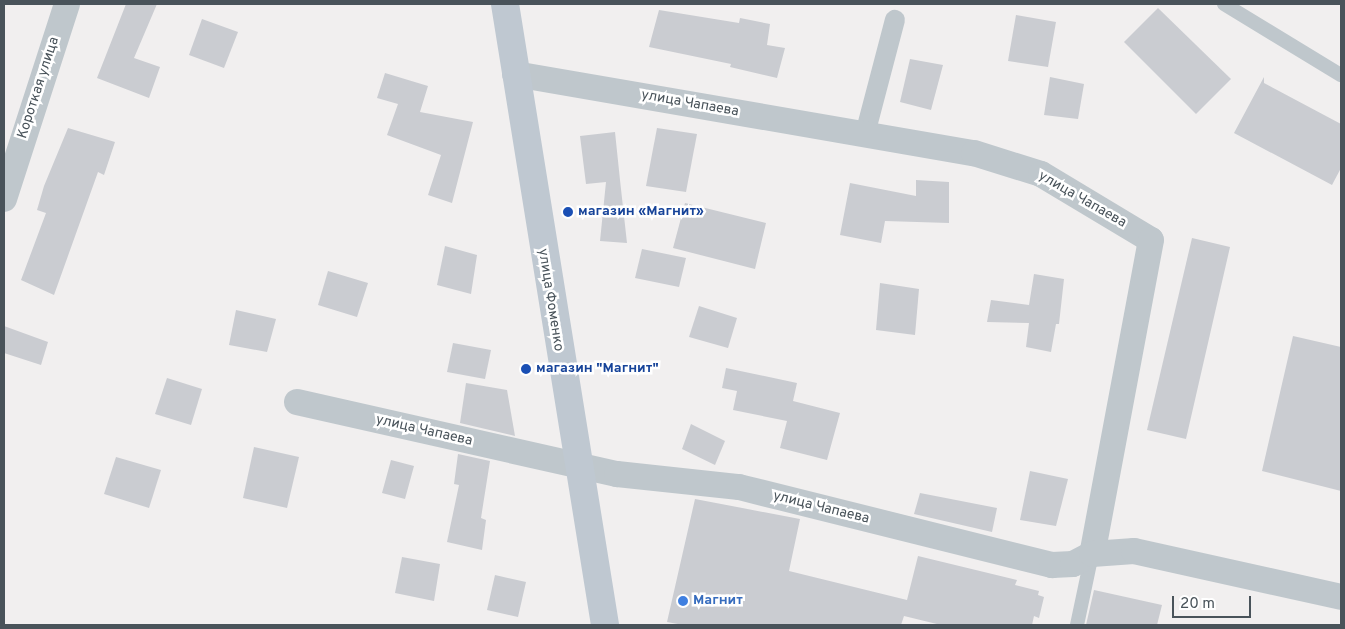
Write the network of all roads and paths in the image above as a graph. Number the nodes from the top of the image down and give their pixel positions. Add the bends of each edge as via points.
1 (67, 4) edge
2 (505, 4) edge
3 (1224, 4) edge
4 (894, 20) dead end
5 (515, 74) junction
6 (1341, 75) edge
7 (865, 134) junction
8 (8, 172) edge
9 (4, 199) edge
10 (297, 402) dead end
11 (577, 466) junction
12 (1092, 554) junction
13 (1341, 596) edge
14 (604, 625) edge
15 (1077, 625) edge

1 - 8 street, Короткая улица
2 - 5 main road, улица Фоменко
3 - 6 lane
4 - 7 street
5 - 7 street, улица Чапаева
5 - 11 main road, улица Фоменко
7 - 12 street, улица Чапаева via 974,153 1041,174 1151,240
8 - 9 street, Короткая улица
10 - 11 street, улица Чапаева
11 - 12 street, улица Чапаева via 616,474 739,488 1052,565 1073,564
11 - 14 main road, улица Фоменко
12 - 13 street, улица Чапаева via 1134,551
12 - 15 lane

